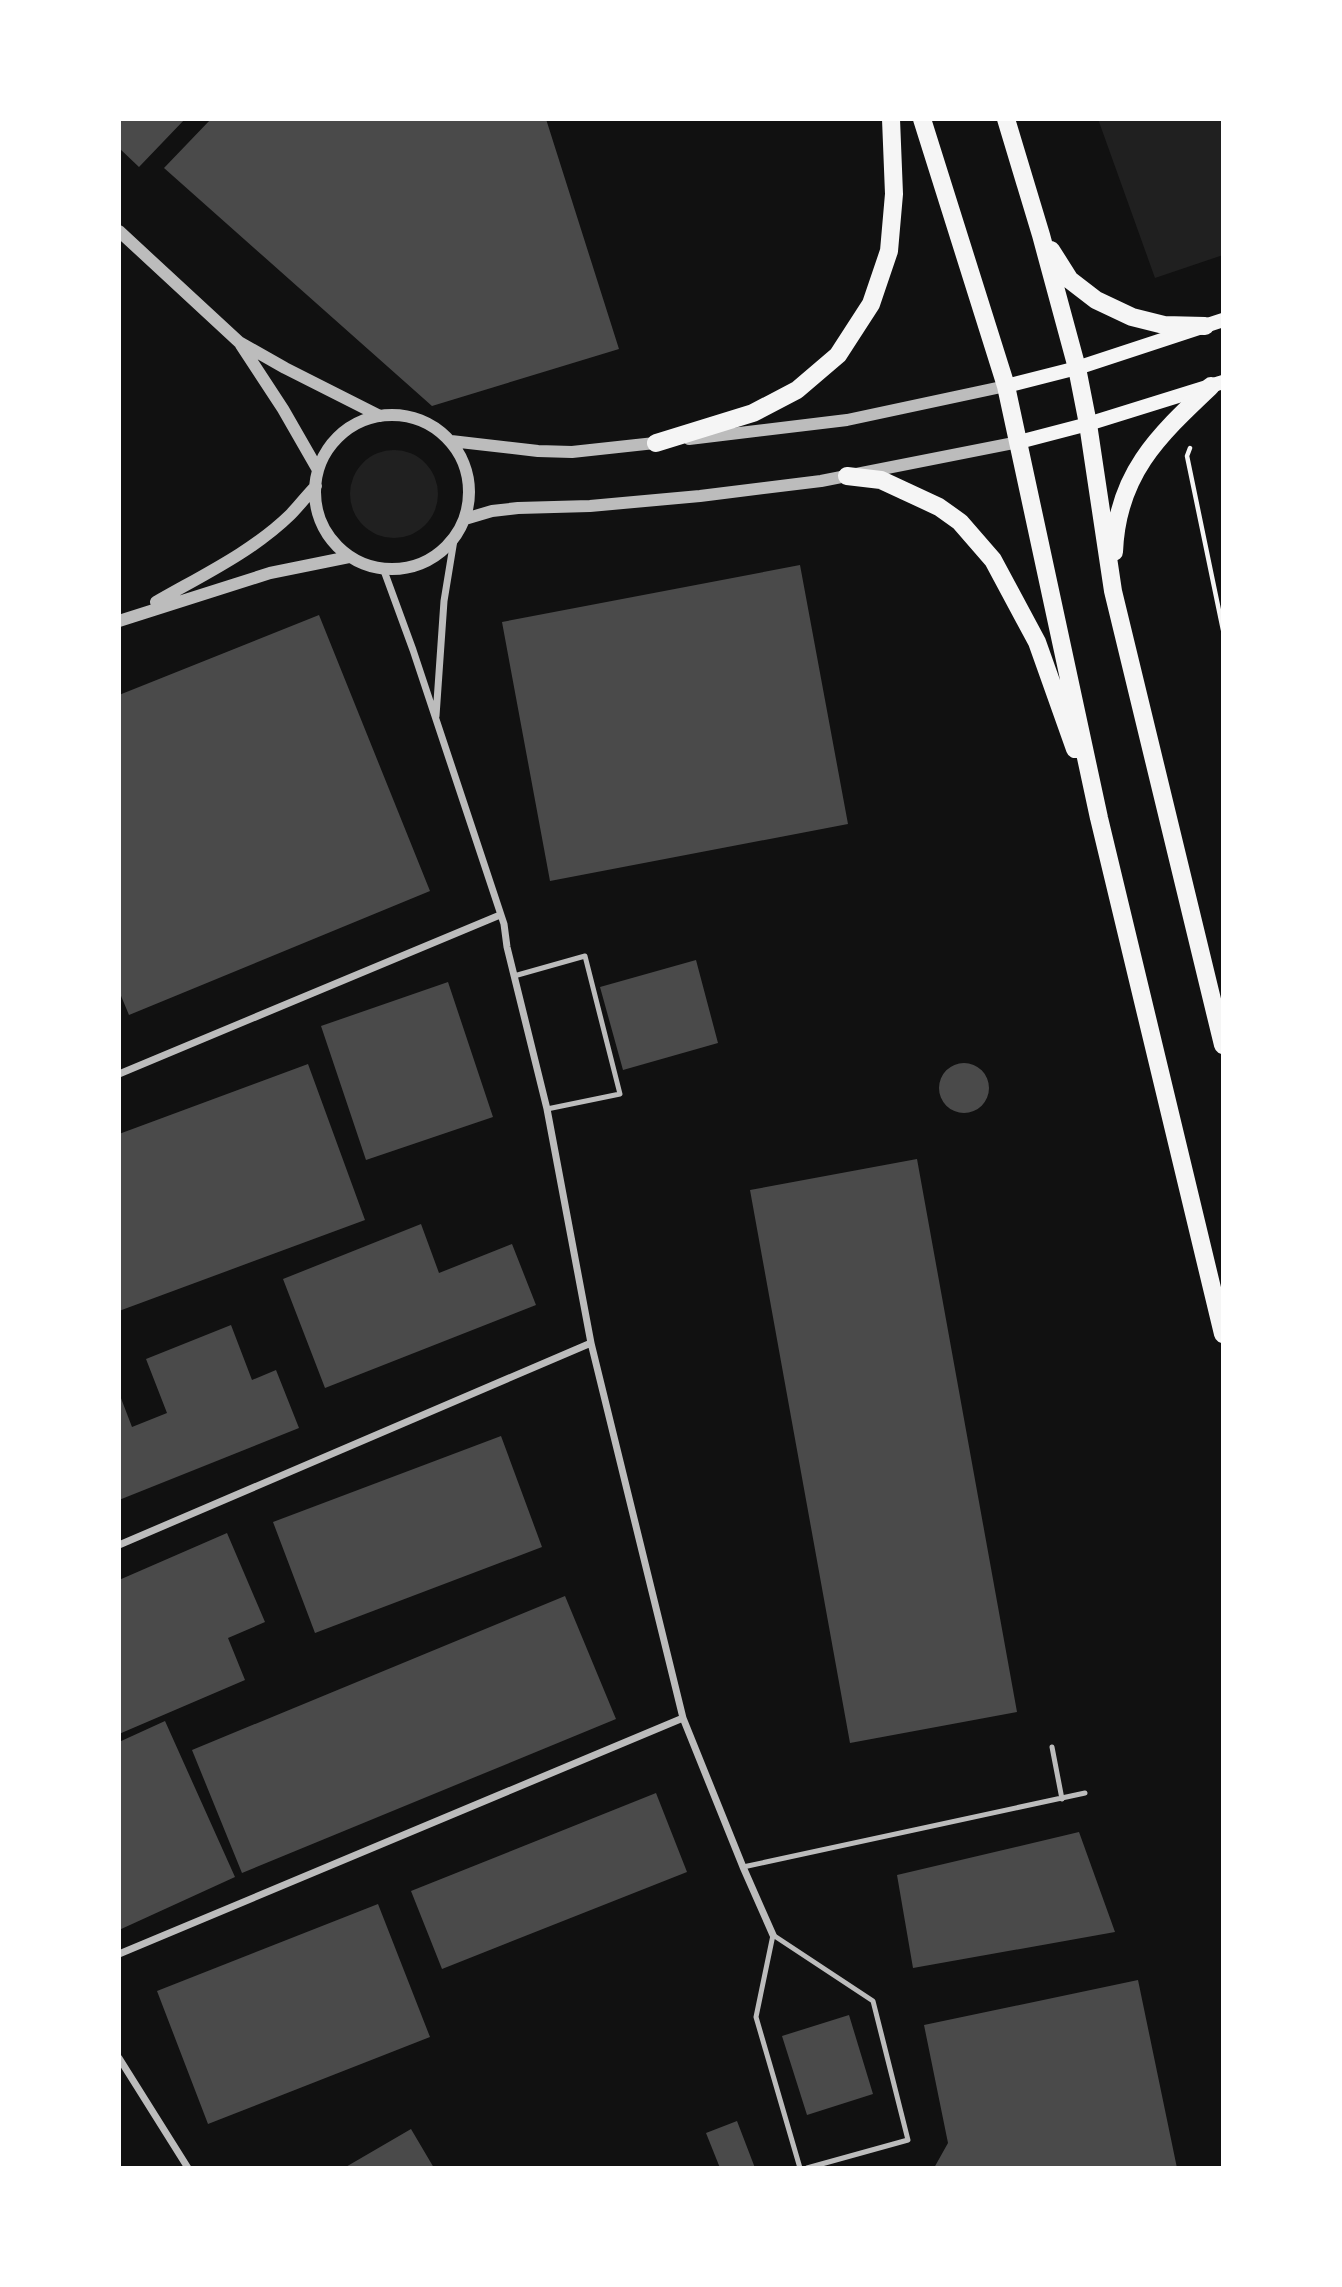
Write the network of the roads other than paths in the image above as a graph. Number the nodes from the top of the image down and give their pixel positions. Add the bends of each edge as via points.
1 (891, 119) edge
2 (922, 119) edge
3 (1006, 119) edge
4 (119, 231) edge
5 (1041, 235) junction
6 (1223, 320) edge
7 (1205, 326) junction
8 (239, 342) junction
9 (1077, 368) junction
10 (1217, 384) edge
11 (1006, 386) junction
12 (380, 416) junction
13 (1088, 424) junction
14 (451, 441) junction
15 (1019, 442) junction
16 (656, 443) junction
17 (318, 470) junction
18 (847, 476) junction
19 (316, 486) junction
20 (465, 519) junction
21 (454, 540) junction
22 (349, 557) junction
23 (383, 568) junction
24 (1113, 591) junction
25 (136, 614) junction
26 (119, 621) edge
27 (435, 720) junction
28 (1099, 818) junction
29 (500, 915) junction
30 (513, 976) junction
31 (1223, 1045) edge
32 (119, 1074) edge
33 (547, 1109) junction
34 (1223, 1334) edge
35 (591, 1343) junction
36 (119, 1545) edge
37 (683, 1718) junction
38 (1052, 1747) dead end
39 (1085, 1793) dead end
40 (1062, 1798) junction
41 (743, 1867) junction
42 (774, 1935) junction
43 (119, 1954) edge
44 (119, 2058) edge
45 (188, 2168) edge
46 (800, 2168) edge
47 (807, 2168) edge

1 - 16 main road via 894,194 889,251 871,304 838,355 797,390 753,413
2 - 11 main road
3 - 5 main road
4 - 8 street
5 - 7 main road via 1070,280 1096,300 1132,317 1164,325
5 - 9 main road
6 - 7 main road
7 - 9 main road
8 - 12 street
8 - 17 street
9 - 11 main road
9 - 13 main road
10 - 13 main road
10 - 24 main road via 1168,427 1142,459 1115,533
11 - 15 main road
11 - 16 street via 846,420
12 - 14 street via 406,416 431,425
12 - 17 street via 342,434
13 - 15 main road
13 - 24 main road
14 - 16 street via 572,452
14 - 20 street via 469,479
15 - 18 street
15 - 28 main road
17 - 19 street
18 - 20 street via 700,496 518,508
18 - 28 main road via 881,480 939,507 960,522 993,560 1037,642
19 - 22 street via 321,523 332,542
19 - 25 street via 267,534
20 - 21 street
21 - 23 street via 438,556 417,566
21 - 27 street via 444,601
22 - 23 street
22 - 25 street via 270,573
23 - 27 street
24 - 31 main road
25 - 26 street
27 - 29 street
28 - 34 main road
29 - 30 street
29 - 32 street
30 - 33 street
30 - 33 lane via 585,956 621,1094
33 - 35 street
35 - 36 street
35 - 37 street
37 - 41 street
37 - 43 street
38 - 40 lane
39 - 40 lane
40 - 41 lane
41 - 42 street
42 - 46 lane via 756,2017
42 - 47 lane via 873,2001 908,2140
44 - 45 street

